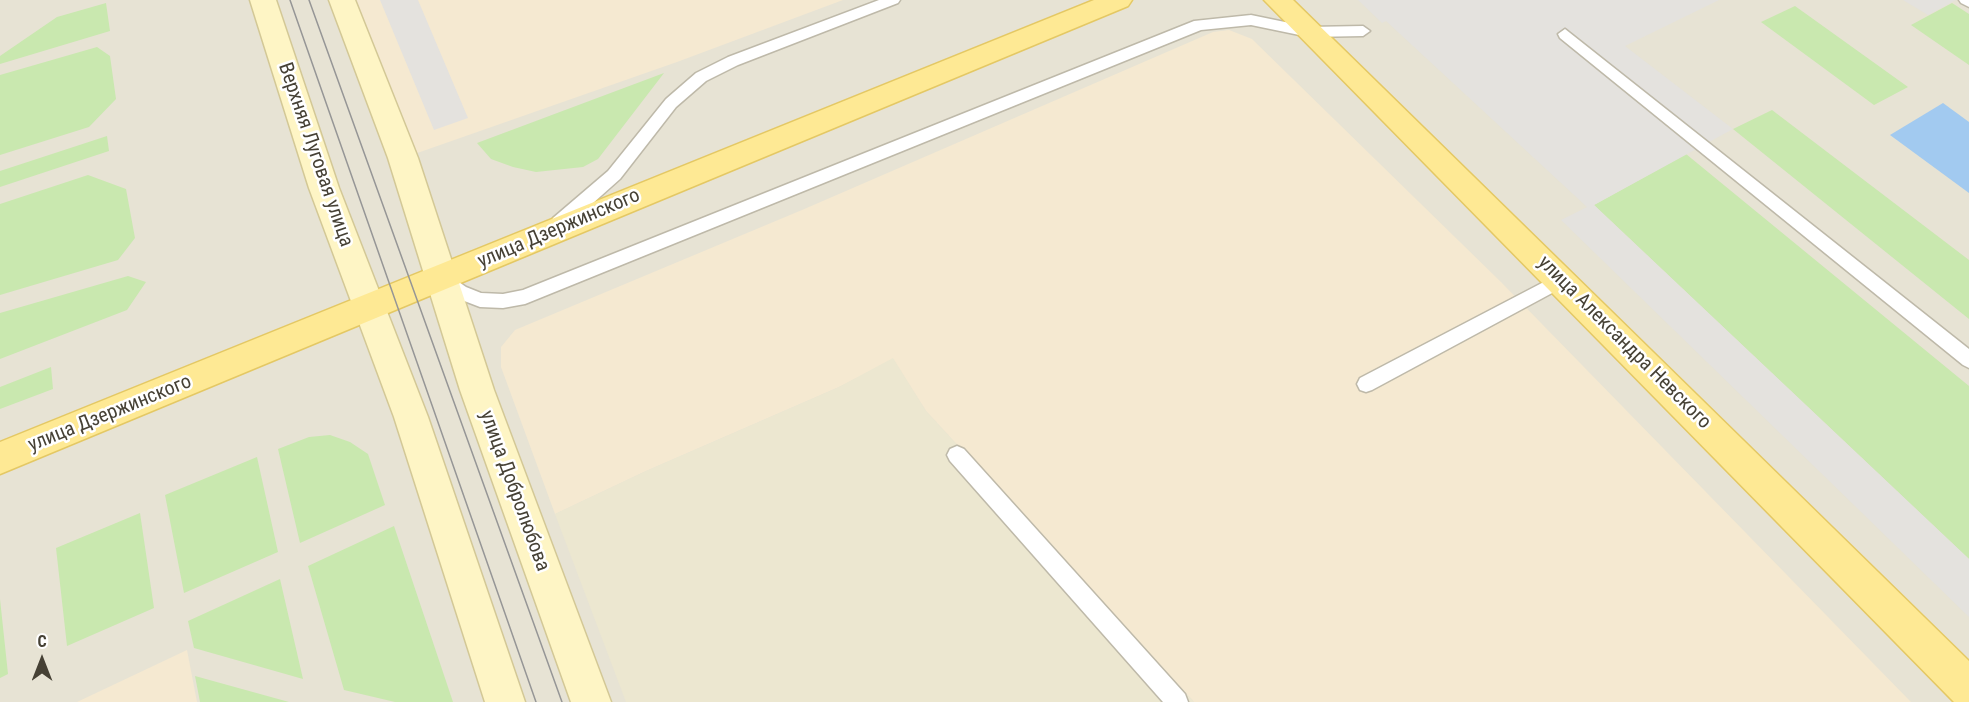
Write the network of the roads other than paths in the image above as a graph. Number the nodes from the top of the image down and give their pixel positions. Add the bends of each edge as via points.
1 (263, 0) edge
2 (342, 0) edge
3 (893, 0) edge
4 (1119, 0) edge
5 (1277, 0) edge
6 (1363, 31) dead end
7 (1309, 32) junction
8 (1565, 34) dead end
9 (548, 232) junction
10 (442, 278) junction
11 (1561, 280) junction
12 (369, 309) junction
13 (1969, 360) edge
14 (1366, 384) dead end
15 (957, 455) dead end
16 (0, 458) edge
17 (1969, 689) edge
18 (505, 702) edge
19 (591, 702) edge
20 (1177, 702) edge

1 - 12 main road, Верхняя Луговая улица via 324,188
2 - 10 main road via 403,158
3 - 9 lane via 701,77 671,104 601,189
4 - 9 main road, улица Дзержинского
5 - 7 main road, улица Александра Невского
6 - 7 lane
7 - 10 lane via 1251,20 1215,21 1185,30 525,297 480,300 460,292
7 - 11 main road, улица Александра Невского
8 - 13 lane
9 - 10 main road, улица Дзержинского
10 - 12 main road, улица Дзержинского
10 - 19 main road, улица Добролюбова via 477,390
11 - 14 lane
11 - 17 main road, улица Александра Невского
12 - 16 main road, улица Дзержинского
12 - 18 main road via 411,417
15 - 20 lane

